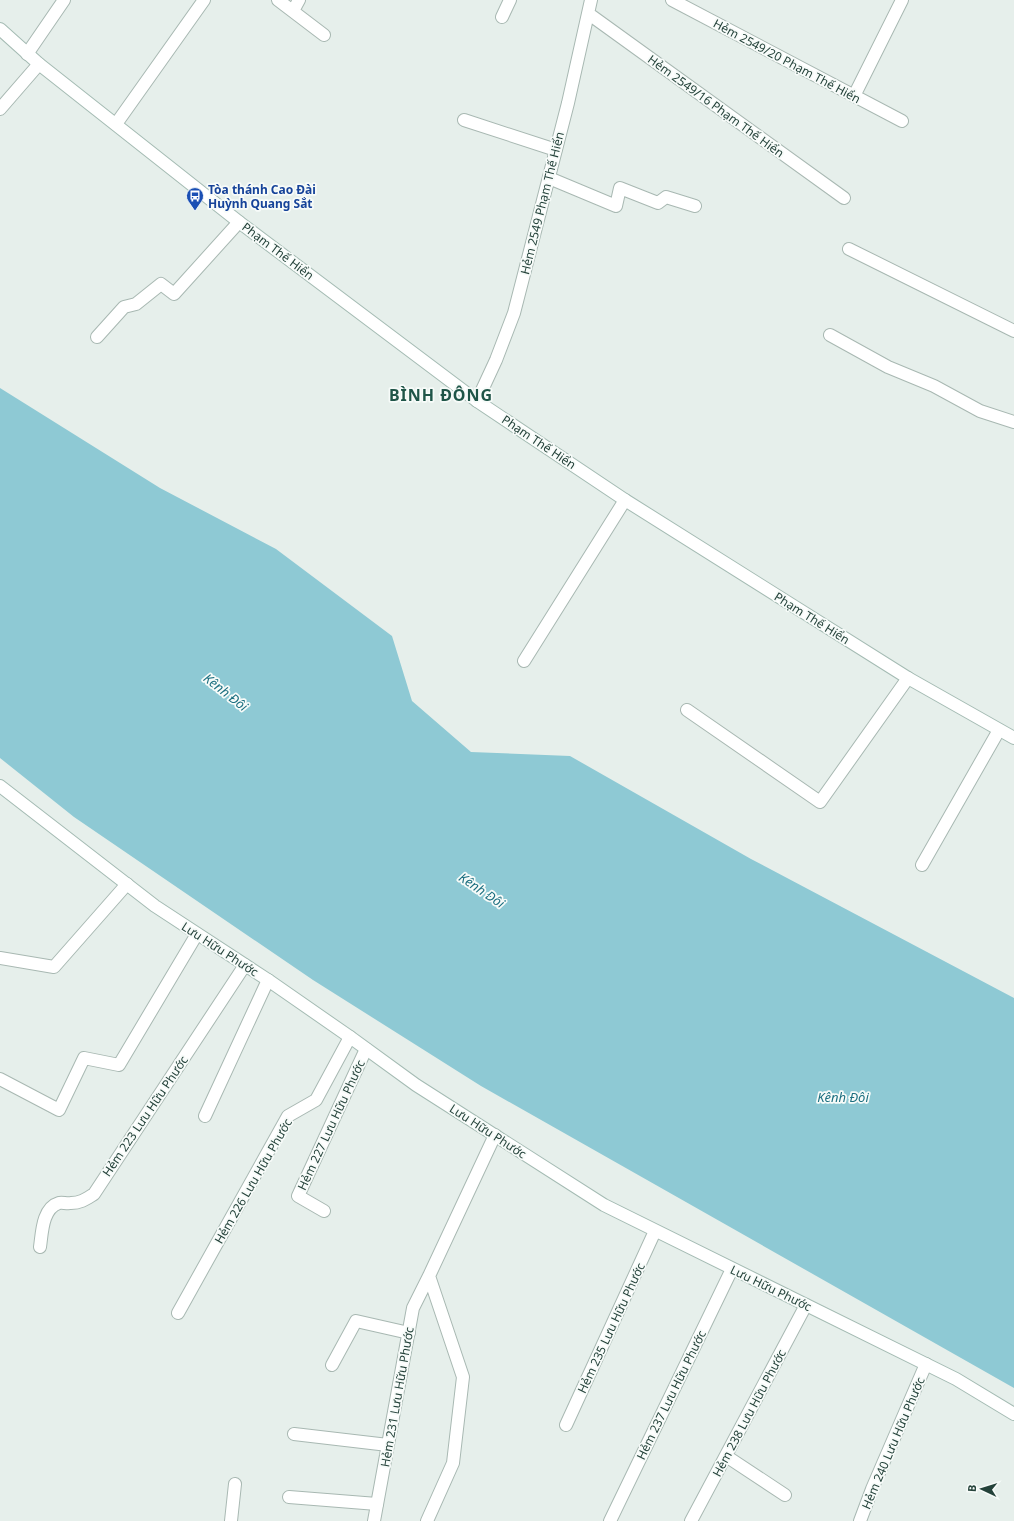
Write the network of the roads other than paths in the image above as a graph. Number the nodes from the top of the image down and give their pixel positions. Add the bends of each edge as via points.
1 (64, 0) edge
2 (204, 0) edge
3 (278, 0) edge
4 (299, 0) edge
5 (510, 0) edge
6 (591, 0) edge
7 (672, 0) edge
8 (902, 0) edge
9 (293, 11) junction
10 (589, 14) junction
11 (502, 17) dead end
12 (0, 30) edge
13 (324, 36) dead end
14 (27, 54) junction
15 (39, 64) junction
16 (854, 96) junction
17 (0, 109) edge
18 (464, 120) dead end
19 (902, 121) dead end
20 (116, 124) junction
21 (556, 150) junction
22 (549, 178) junction
23 (844, 198) dead end
24 (695, 206) dead end
25 (239, 222) junction
26 (849, 249) dead end
27 (1014, 331) edge
28 (830, 335) dead end
29 (97, 337) dead end
30 (477, 400) junction
31 (1014, 422) edge
32 (625, 500) junction
33 (524, 661) dead end
34 (908, 678) junction
35 (687, 710) dead end
36 (999, 730) junction
37 (1014, 738) edge
38 (0, 786) edge
39 (922, 865) dead end
40 (127, 884) junction
41 (197, 934) junction
42 (0, 958) edge
43 (245, 965) junction
44 (268, 980) junction
45 (350, 1037) junction
46 (366, 1049) junction
47 (0, 1079) edge
48 (205, 1116) dead end
49 (495, 1135) junction
50 (324, 1211) dead end
51 (655, 1231) junction
52 (40, 1247) dead end
53 (732, 1268) junction
54 (429, 1276) junction
55 (806, 1305) junction
56 (178, 1313) dead end
57 (409, 1333) junction
58 (926, 1364) junction
59 (332, 1365) dead end
60 (1014, 1414) edge
61 (566, 1425) dead end
62 (294, 1434) dead end
63 (388, 1445) junction
64 (726, 1456) junction
65 (235, 1484) dead end
66 (785, 1495) dead end
67 (288, 1497) dead end
68 (377, 1504) junction
69 (231, 1521) edge
70 (374, 1521) edge
71 (428, 1521) edge
72 (610, 1521) edge
73 (691, 1521) edge
74 (860, 1521) edge

1 - 14 street
2 - 20 street
3 - 9 street
4 - 9 street
5 - 11 street
6 - 10 street, Hẻm 2549 Phạm Thế Hiển
7 - 16 street, Hẻm 2549/20 Phạm Thế Hiển
8 - 16 street
9 - 13 street
10 - 21 street, Hẻm 2549 Phạm Thế Hiển
10 - 23 street, Hẻm 2549/16 Phạm Thế Hiển
12 - 14 street, Phạm Thế Hiển
14 - 15 street, Phạm Thế Hiển
15 - 17 street
15 - 20 street, Phạm Thế Hiển
16 - 19 street, Hẻm 2549/20 Phạm Thế Hiển
18 - 21 street
20 - 25 street, Phạm Thế Hiển
21 - 22 street, Hẻm 2549 Phạm Thế Hiển
22 - 24 street via 616,206 620,188 658,203 666,197
22 - 30 street, Hẻm 2549 Phạm Thế Hiển via 514,313
25 - 29 street via 174,294 162,284 136,304 124,306
25 - 30 street, Phạm Thế Hiển
26 - 27 street
28 - 31 street via 888,367 934,386 980,411
30 - 32 street, Phạm Thế Hiển
32 - 33 street
32 - 34 street, Phạm Thế Hiển
34 - 35 street via 820,802
34 - 36 street, Phạm Thế Hiển
36 - 37 street, Phạm Thế Hiển
36 - 39 street
38 - 40 street, Lưu Hữu Phước
40 - 41 street, Lưu Hữu Phước
40 - 42 street via 54,967
41 - 43 street, Lưu Hữu Phước
41 - 47 street via 119,1065 84,1058 59,1110
43 - 44 street, Lưu Hữu Phước
43 - 52 street, Hẻm 223 Lưu Hữu Phước via 94,1194 84,1201 59,1203 51,1208 44,1220
44 - 45 street, Lưu Hữu Phước
44 - 48 street
45 - 46 street, Lưu Hữu Phước
45 - 56 street, Hẻm 226 Lưu Hữu Phước via 316,1100 288,1116
46 - 49 street, Lưu Hữu Phước via 416,1085
46 - 50 street, Hẻm 227 Lưu Hữu Phước via 298,1196
49 - 51 street, Lưu Hữu Phước via 604,1205
49 - 54 street, Hẻm 231 Lưu Hữu Phước
51 - 53 street, Lưu Hữu Phước
51 - 61 street, Hẻm 235 Lưu Hữu Phước
53 - 55 street, Lưu Hữu Phước
53 - 72 street, Hẻm 237 Lưu Hữu Phước
54 - 57 street, Hẻm 231 Lưu Hữu Phước via 413,1308
54 - 71 street via 463,1377 453,1464
55 - 58 street, Lưu Hữu Phước
55 - 64 street, Hẻm 238 Lưu Hữu Phước
57 - 59 street via 356,1321
57 - 63 street, Hẻm 231 Lưu Hữu Phước
58 - 60 street, Lưu Hữu Phước
58 - 74 street, Hẻm 240 Lưu Hữu Phước
62 - 63 street
63 - 68 street, Hẻm 231 Lưu Hữu Phước
64 - 66 street
64 - 73 street, Hẻm 238 Lưu Hữu Phước
65 - 69 street
67 - 68 street
68 - 70 street, Hẻm 231 Lưu Hữu Phước

